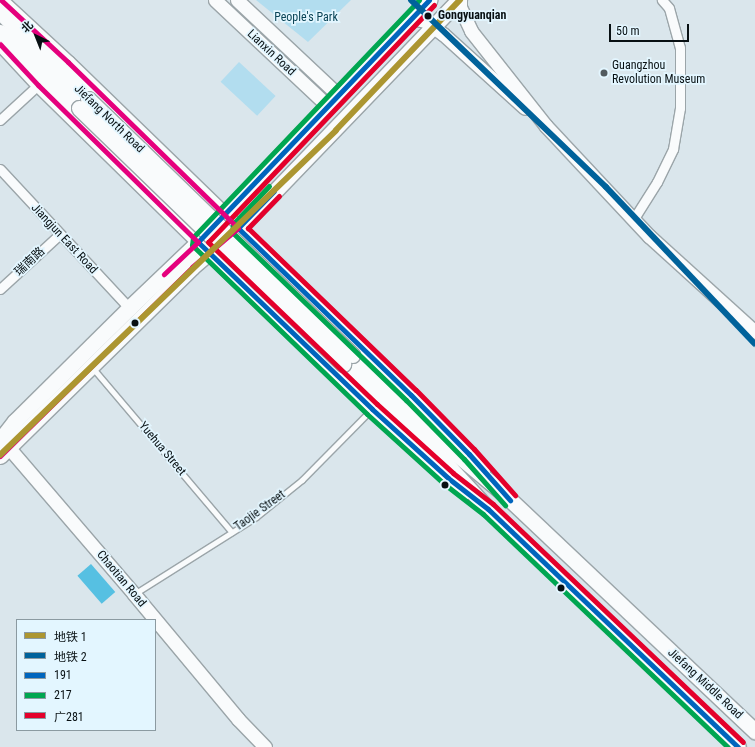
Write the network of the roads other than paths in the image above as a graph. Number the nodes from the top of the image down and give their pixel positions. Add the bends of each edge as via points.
1 (1, 0) edge
2 (215, 0) edge
3 (237, 0) edge
4 (429, 0) edge
5 (460, 0) edge
6 (662, 0) edge
7 (0, 12) edge
8 (411, 18) junction
9 (433, 27) junction
10 (0, 32) edge
11 (0, 44) edge
12 (38, 85) junction
13 (337, 94) junction
14 (84, 104) junction
15 (327, 105) junction
16 (0, 120) edge
17 (546, 126) junction
18 (0, 169) edge
19 (633, 220) junction
20 (238, 228) junction
21 (213, 229) junction
22 (60, 234) junction
23 (209, 253) junction
24 (0, 289) edge
25 (129, 308) junction
26 (754, 329) edge
27 (347, 360) junction
28 (92, 367) junction
29 (372, 409) junction
30 (2, 444) edge
31 (503, 493) junction
32 (488, 509) junction
33 (232, 532) junction
34 (134, 594) junction
35 (155, 619) edge
36 (156, 620) edge
37 (755, 731) edge
38 (265, 747) edge
39 (738, 747) edge

1 - 21 main road via 68,62
2 - 15 main road, Lianxin Road
3 - 13 main road, Lianxin Road
4 - 8 main road
5 - 9 main road
5 - 17 main road via 460,7 471,31
6 - 19 street via 669,8 680,48 680,108 672,150 657,182
7 - 14 main road, Jiefang North Road
8 - 9 main road via 425,21
8 - 13 main road
9 - 17 main road
9 - 20 main road
10 - 14 main road, Jiefang North Road
11 - 12 main road
12 - 16 street
12 - 21 main road
13 - 15 main road
14 - 21 main road, Jiefang North Road, bridge
15 - 21 main road
17 - 19 main road
18 - 22 street, Jiangjun East Road
19 - 26 main road
20 - 21 main road
20 - 23 main road
20 - 31 main road via 417,400
21 - 23 main road
21 - 25 main road
21 - 27 main road, Jiefang Middle Road, bridge
22 - 24 street, 瑞南路
22 - 25 street, Jiangjun East Road
23 - 28 main road
23 - 29 main road
25 - 30 main road via 15,421
27 - 31 main road, Jiefang Middle Road
27 - 32 main road, Jiefang Middle Road
28 - 30 main road
28 - 33 lane, Yuehua Street
29 - 32 main road via 448,478
29 - 33 lane, Taojie Street via 302,480 256,517
30 - 34 main road, Chaotian Road
31 - 37 main road, Jiefang Middle Road
32 - 39 main road, Jiefang Middle Road
33 - 34 lane, Taojie Street
34 - 35 main road, Chaotian Road
36 - 38 main road, Chaotian Road via 238,719

